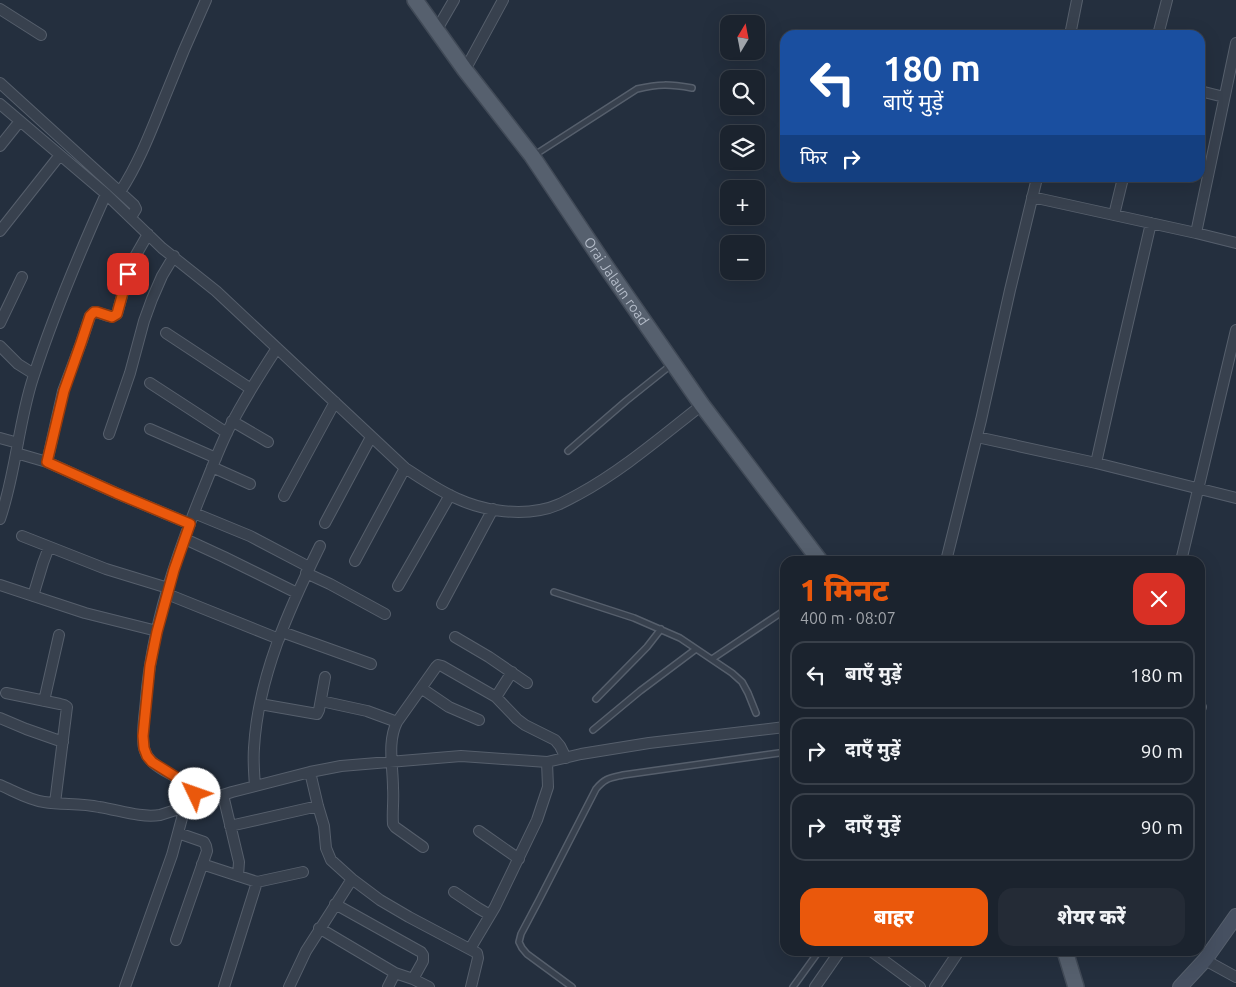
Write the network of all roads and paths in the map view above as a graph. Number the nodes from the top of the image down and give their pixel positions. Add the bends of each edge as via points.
1 (206, 0) edge
2 (415, 0) edge
3 (454, 0) edge
4 (503, 0) edge
5 (1076, 0) edge
6 (1167, 0) edge
7 (0, 9) edge
8 (436, 30) junction
9 (1071, 30) edge
10 (1159, 30) edge
11 (42, 35) dead end
12 (1236, 43) edge
13 (466, 70) junction
14 (0, 83) edge
15 (692, 88) dead end
16 (1205, 92) edge
17 (1224, 96) junction
18 (0, 104) edge
19 (20, 121) junction
20 (0, 146) edge
21 (60, 156) junction
22 (532, 156) junction
23 (1036, 182) edge
24 (1122, 182) edge
25 (120, 192) junction
26 (106, 194) junction
27 (1032, 197) junction
28 (133, 213) junction
29 (1114, 215) junction
30 (1151, 223) junction
31 (0, 231) edge
32 (1196, 233) junction
33 (148, 234) junction
34 (1236, 243) edge
35 (174, 256) junction
36 (22, 277) dead end
37 (0, 323) edge
38 (1236, 330) edge
39 (166, 333) dead end
40 (0, 346) edge
41 (278, 348) junction
42 (673, 363) junction
43 (34, 374) junction
44 (150, 383) dead end
45 (251, 389) junction
46 (335, 402) junction
47 (702, 405) junction
48 (232, 421) junction
49 (150, 429) dead end
50 (227, 433) junction
51 (109, 434) dead end
52 (371, 436) junction
53 (977, 437) junction
54 (0, 438) edge
55 (268, 442) dead end
56 (17, 448) junction
57 (568, 451) dead end
58 (47, 462) junction
59 (214, 462) junction
60 (1096, 463) junction
61 (405, 468) junction
62 (250, 484) dead end
63 (1199, 488) junction
64 (450, 495) junction
65 (284, 496) dead end
66 (3, 498) edge
67 (1236, 498) edge
68 (493, 509) junction
69 (194, 514) junction
70 (0, 519) edge
71 (325, 523) dead end
72 (190, 524) junction
73 (22, 536) dead end
74 (185, 539) junction
75 (320, 546) dead end
76 (49, 547) junction
77 (816, 556) edge
78 (947, 556) edge
79 (1182, 556) edge
80 (355, 561) dead end
81 (308, 570) junction
82 (0, 585) edge
83 (398, 586) dead end
84 (168, 591) junction
85 (554, 592) dead end
86 (297, 593) junction
87 (33, 596) junction
88 (442, 604) dead end
89 (780, 613) edge
90 (385, 614) dead end
91 (661, 630) junction
92 (157, 632) junction
93 (58, 635) dead end
94 (280, 635) junction
95 (455, 637) dead end
96 (696, 649) junction
97 (712, 659) junction
98 (371, 664) dead end
99 (512, 672) junction
100 (325, 677) dead end
101 (527, 683) dead end
102 (421, 688) junction
103 (6, 692) dead end
104 (496, 697) junction
105 (596, 699) dead end
106 (44, 700) junction
107 (321, 701) junction
108 (260, 704) junction
109 (756, 713) dead end
110 (0, 718) edge
111 (479, 720) dead end
112 (397, 722) junction
113 (780, 728) edge
114 (593, 730) dead end
115 (63, 742) junction
116 (780, 753) edge
117 (566, 758) junction
118 (392, 761) junction
119 (547, 762) junction
120 (310, 772) junction
121 (0, 785) edge
122 (255, 786) junction
123 (223, 795) junction
124 (199, 802) junction
125 (55, 803) junction
126 (318, 806) junction
127 (185, 807) junction
128 (230, 826) junction
129 (479, 831) dead end
130 (178, 833) junction
131 (423, 847) dead end
132 (519, 859) junction
133 (202, 864) junction
134 (303, 872) dead end
135 (238, 876) junction
136 (352, 879) junction
137 (257, 882) junction
138 (454, 892) dead end
139 (335, 904) junction
140 (490, 915) junction
141 (1236, 916) edge
142 (320, 928) junction
143 (176, 940) dead end
144 (470, 949) junction
145 (815, 956) edge
146 (836, 956) edge
147 (878, 956) edge
148 (956, 956) edge
149 (1067, 956) edge
150 (1205, 960) junction
151 (395, 974) junction
152 (1236, 977) edge
153 (413, 979) junction
154 (125, 987) edge
155 (224, 987) edge
156 (289, 987) edge
157 (388, 987) edge
158 (428, 987) edge
159 (470, 987) edge
160 (572, 987) edge
161 (793, 987) edge
162 (814, 987) edge
163 (920, 987) edge
164 (934, 987) edge
165 (1076, 987) edge
166 (1180, 987) edge

1 - 25 street via 139,159
2 - 8 main road, Orai Jalaun road
3 - 8 street
4 - 13 street
5 - 9 street
6 - 10 street
7 - 11 street
8 - 13 main road, Orai Jalaun road
12 - 17 street
13 - 22 main road, Orai Jalaun road
14 - 25 street
15 - 22 lane via 654,85 637,89
16 - 17 street
17 - 32 street
18 - 19 street
19 - 20 street
19 - 21 street
21 - 26 street
21 - 31 street
22 - 42 main road, Orai Jalaun road
23 - 27 street
24 - 29 street
25 - 28 street via 134,206
26 - 28 street
26 - 43 street
27 - 29 street
27 - 53 street
28 - 33 street
29 - 30 street
30 - 32 street
30 - 60 street
32 - 34 street
33 - 35 street
33 - 58 street via 132,262 117,314 112,317 94,312 90,316 64,391
35 - 41 street
35 - 51 street via 149,306
36 - 37 street
38 - 63 street
39 - 45 street
40 - 43 street
41 - 45 street
41 - 46 street
42 - 47 main road, Orai Jalaun road
42 - 57 lane
43 - 56 street
44 - 50 street
45 - 48 street
46 - 52 street
46 - 65 street
47 - 68 street via 626,464 562,503 541,510 518,512
47 - 77 main road, Orai Jalaun road
48 - 50 street
48 - 55 street
49 - 59 street
50 - 59 street
52 - 61 street
52 - 71 street
53 - 60 street
53 - 78 street
54 - 56 street
56 - 58 street
56 - 66 street
58 - 72 street
59 - 62 street
59 - 69 street
60 - 63 street
61 - 64 street
61 - 80 street
63 - 67 street
63 - 79 street
64 - 68 street
64 - 83 street
66 - 70 street
68 - 88 street
69 - 72 street
69 - 81 street via 250,536
72 - 74 street
73 - 76 street
74 - 84 street
74 - 86 street
75 - 81 street
76 - 84 street
76 - 87 street
81 - 86 street
81 - 90 street
82 - 87 street
84 - 92 street
84 - 94 street
85 - 91 lane
86 - 94 street
87 - 92 street
89 - 97 lane
91 - 96 lane
91 - 105 lane
92 - 124 street via 146,694 144,748 152,762 184,782
93 - 106 street
94 - 98 street
94 - 108 street
95 - 99 street
96 - 97 lane
96 - 114 lane
97 - 109 lane via 742,682
99 - 101 street
99 - 104 street
100 - 107 street
102 - 104 street via 438,665
102 - 111 street via 449,707
102 - 112 street
103 - 106 street
104 - 117 street via 517,719 555,740
106 - 115 street via 67,707
107 - 108 street via 318,713 314,715
107 - 112 street via 368,711
108 - 122 street via 254,746
110 - 115 street
112 - 118 street via 391,739
113 - 117 street via 659,742
115 - 125 street
116 - 160 lane via 623,775 602,782 520,934 519,942 527,954
117 - 119 street
118 - 119 street via 461,756
118 - 120 street
118 - 131 street via 393,824
119 - 132 street via 549,780 545,799
120 - 122 street
120 - 126 street
121 - 125 street via 42,802
122 - 123 street
123 - 124 street
123 - 128 street
124 - 127 street
125 - 127 street via 97,806 150,817
126 - 128 street
126 - 136 street via 328,854
127 - 130 street
128 - 135 street
129 - 132 street
130 - 133 street via 204,842 207,851
130 - 154 street
132 - 140 street
133 - 135 street
133 - 143 street
134 - 137 street
135 - 137 street
136 - 139 street
136 - 144 street via 380,900
137 - 155 street
138 - 140 street
139 - 142 street
139 - 153 street via 421,952 423,961
140 - 144 street
141 - 150 street
142 - 151 street
142 - 156 street
144 - 159 street via 477,953 478,958
145 - 161 lane
146 - 162 street
147 - 163 street
148 - 164 street
149 - 165 main road
150 - 152 street
150 - 166 street
151 - 153 street
151 - 157 street
153 - 158 street

